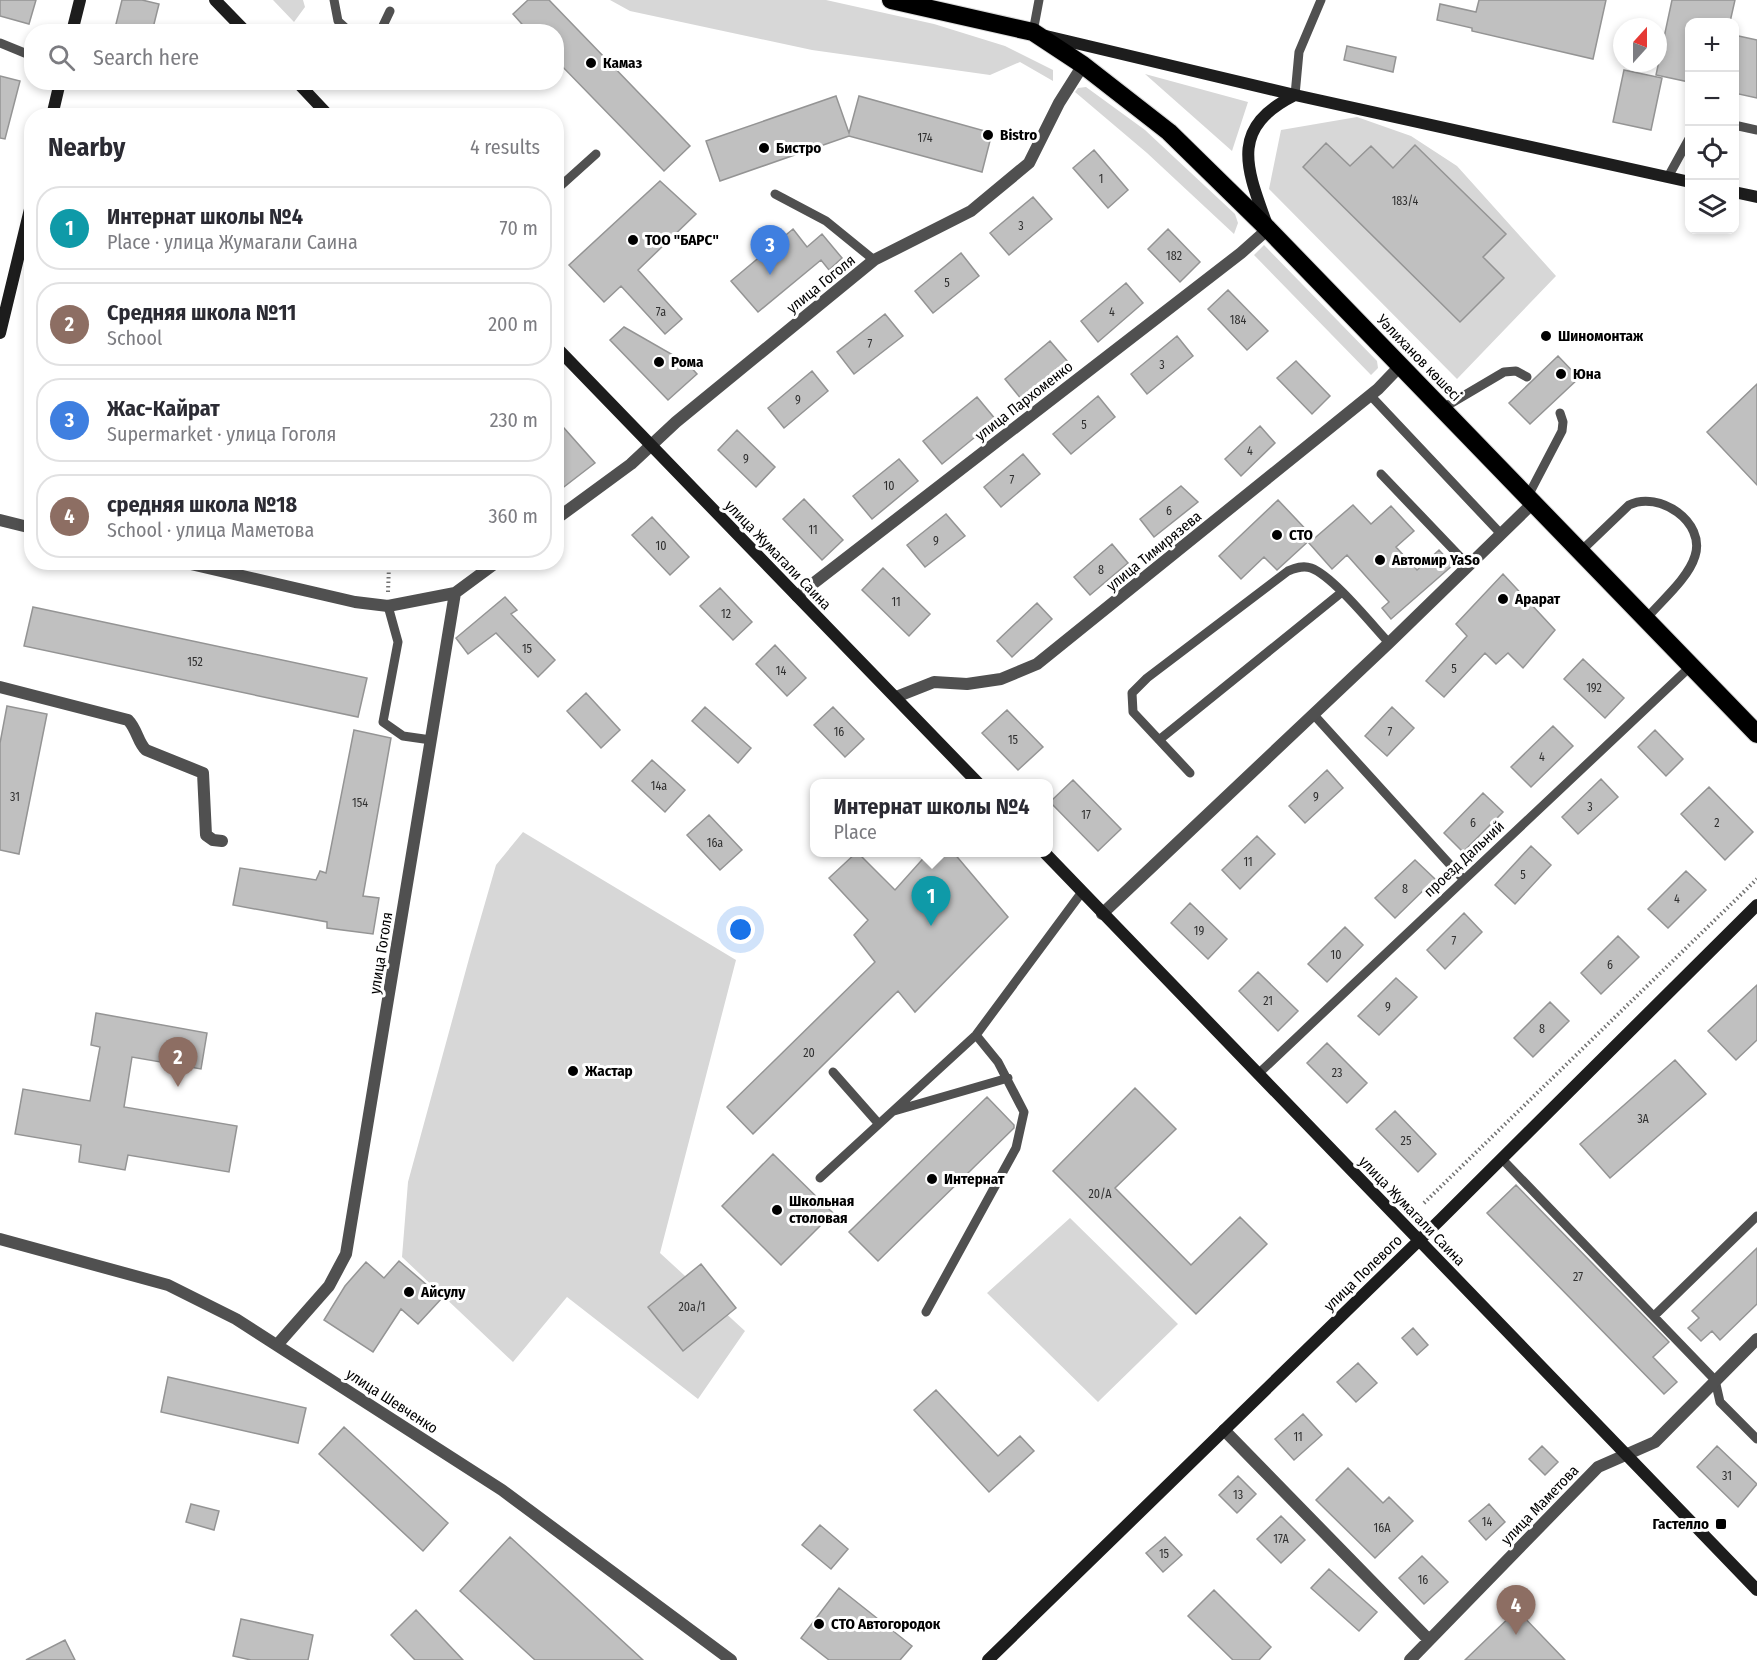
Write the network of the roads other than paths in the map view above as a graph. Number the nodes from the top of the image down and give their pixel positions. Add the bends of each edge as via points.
1 (80, 0) edge
2 (215, 0) edge
3 (334, 0) edge
4 (891, 0) edge
5 (1039, 0) edge
6 (1321, 0) edge
7 (390, 11) dead end
8 (74, 24) edge
9 (238, 24) edge
10 (341, 24) edge
11 (384, 24) edge
12 (1033, 32) junction
13 (0, 43) edge
14 (24, 53) edge
15 (1083, 65) junction
16 (58, 90) edge
17 (305, 90) edge
18 (1295, 95) junction
19 (54, 108) edge
20 (321, 108) edge
21 (1739, 125) edge
22 (1757, 130) edge
23 (1685, 145) edge
24 (596, 154) dead end
25 (1668, 177) junction
26 (1685, 181) edge
27 (564, 183) edge
28 (1739, 193) edge
29 (775, 194) dead end
30 (1757, 197) edge
31 (1268, 229) junction
32 (24, 234) edge
33 (874, 260) junction
34 (0, 333) edge
35 (564, 355) edge
36 (1401, 365) junction
37 (1527, 377) dead end
38 (1370, 395) junction
39 (1443, 408) junction
40 (1560, 412) dead end
41 (651, 444) junction
42 (1381, 474) dead end
43 (1531, 499) junction
44 (564, 513) edge
45 (0, 520) edge
46 (24, 526) edge
47 (1501, 534) junction
48 (1581, 551) junction
49 (1468, 566) junction
50 (217, 570) edge
51 (486, 570) edge
52 (1342, 592) junction
53 (455, 593) junction
54 (797, 596) junction
55 (388, 606) junction
56 (1646, 619) junction
57 (1389, 644) junction
58 (1691, 666) junction
59 (0, 687) edge
60 (896, 697) junction
61 (1314, 715) junction
62 (1757, 734) edge
63 (431, 740) junction
64 (1160, 741) junction
65 (1190, 773) dead end
66 (975, 779) edge
67 (222, 841) dead end
68 (1049, 857) edge
69 (1464, 880) junction
70 (1082, 892) junction
71 (1757, 905) edge
72 (1102, 914) junction
73 (976, 1035) junction
74 (833, 1072) dead end
75 (1258, 1074) junction
76 (1008, 1078) junction
77 (891, 1111) junction
78 (878, 1123) junction
79 (1502, 1159) junction
80 (820, 1178) dead end
81 (1757, 1215) edge
82 (0, 1239) edge
83 (1419, 1239) junction
84 (926, 1312) dead end
85 (1654, 1316) junction
86 (1757, 1339) edge
87 (277, 1345) junction
88 (1715, 1380) junction
89 (1224, 1430) junction
90 (1757, 1439) edge
91 (1624, 1456) junction
92 (1757, 1590) edge
93 (1429, 1640) junction
94 (731, 1660) edge
95 (988, 1660) edge
96 (1410, 1660) edge

1 - 8 street
2 - 9 street
3 - 10 lane
4 - 12 highway, Уәлиханов көшесі
5 - 12 lane
6 - 18 lane via 1299,52
7 - 11 lane
12 - 15 highway, Уәлиханов көшесі
12 - 18 street, Уәлиханов көшесі
13 - 14 lane
15 - 31 highway, Уәлиханов көшесі via 1169,132
15 - 33 street, улица Гоголя via 1029,163 971,211
16 - 19 street
17 - 20 street
18 - 25 street, Уәлиханов көшесі
18 - 31 street via 1265,113 1257,122 1249,145 1248,175
21 - 22 lane
23 - 25 lane
24 - 27 lane
25 - 26 street, Уәлиханов көшесі
28 - 30 street
29 - 33 lane via 826,221
31 - 36 highway, Уәлиханов көшесі
31 - 54 street, улица Пархоменко
32 - 34 street
33 - 41 street, улица Гоголя
35 - 41 street, улица Жумагали Саина
36 - 38 street, улица Тимирязева
36 - 39 highway, Уәлиханов көшесі
37 - 39 lane via 1516,371 1504,372
38 - 47 lane
38 - 60 street, улица Тимирязева via 1037,664 1001,679 967,684 934,682
39 - 43 highway, Уәлиханов көшесі
40 - 43 lane via 1562,431
41 - 44 street, улица Гоголя via 631,464
41 - 54 street, улица Жумагали Саина
42 - 49 lane
43 - 47 street
43 - 48 highway, Уәлиханов көшесі
45 - 46 street
47 - 49 street
48 - 56 highway, Уәлиханов көшесі
48 - 56 lane via 1637,501 1668,505 1692,528 1697,545 1690,568
49 - 57 street
50 - 55 street
51 - 53 street
52 - 57 lane
52 - 64 lane
52 - 64 lane via 1310,568 1288,572 1147,678 1132,693 1131,706
53 - 55 street
53 - 63 street, улица Гоголя
54 - 60 street, улица Жумагали Саина
55 - 63 lane via 398,642 383,722 403,736
56 - 58 highway, Уәлиханов көшесі
57 - 61 street
58 - 62 highway, Уәлиханов көшесі
58 - 69 lane, проезд Дальний
59 - 67 street via 128,720 137,729 146,750 203,772 206,835
60 - 66 street, улица Жумагали Саина
61 - 69 lane
61 - 72 street
63 - 87 street, улица Гоголя via 348,1248 329,1286
64 - 65 lane
68 - 70 street, улица Жумагали Саина
69 - 75 lane, проезд Дальний
70 - 72 street, улица Жумагали Саина
70 - 73 lane
71 - 79 street, улица Полевого
72 - 75 street, улица Жумагали Саина
73 - 76 lane
73 - 77 lane
74 - 78 lane
75 - 83 street, улица Жумагали Саина
76 - 77 lane
76 - 84 lane via 1024,1112 1016,1148
77 - 78 lane
78 - 80 lane
79 - 83 street, улица Полевого
79 - 85 lane
81 - 85 lane
82 - 87 street, улица Шевченко via 168,1285 236,1319
83 - 89 street, улица Полевого
83 - 91 street, улица Жумагали Саина
85 - 88 lane
86 - 88 street, улица Маметова
87 - 94 street, улица Шевченко via 502,1490
88 - 90 lane via 1720,1402
88 - 91 street, улица Маметова via 1655,1442
89 - 93 street
89 - 95 street, улица Полевого
91 - 92 street, улица Жумагали Саина
91 - 93 street, улица Маметова via 1598,1467
93 - 96 street, улица Маметова

